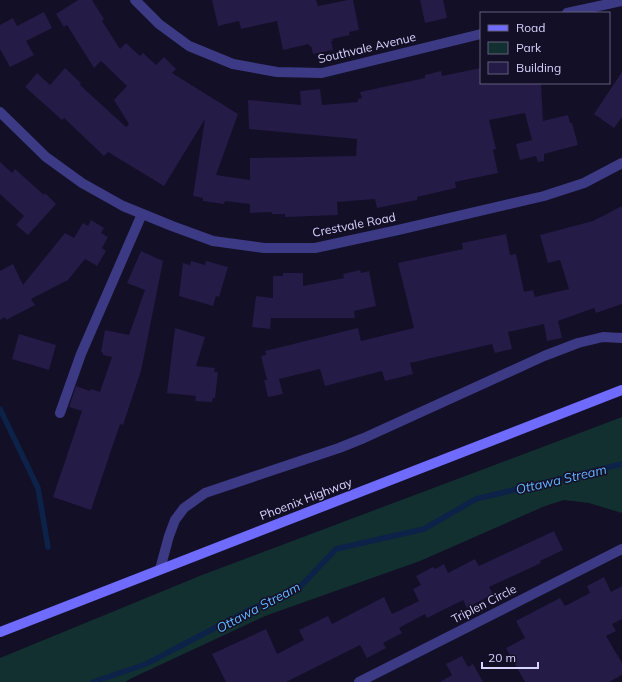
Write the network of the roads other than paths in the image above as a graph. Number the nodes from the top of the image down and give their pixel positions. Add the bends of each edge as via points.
1 (135, 0) edge
2 (622, 1) edge
3 (588, 4) edge
4 (569, 12) edge
5 (480, 34) edge
6 (0, 112) edge
7 (622, 163) edge
8 (142, 214) junction
9 (622, 338) edge
10 (622, 390) edge
11 (60, 412) dead end
12 (622, 549) edge
13 (160, 569) junction
14 (0, 632) edge
15 (359, 682) edge

1 - 5 street, Southvale Avenue via 159,24 189,46 233,64 277,72 322,74
2 - 3 street
3 - 4 street
6 - 8 street, Crestvale Road via 46,157 82,183
7 - 8 street, Crestvale Road via 584,183 544,196 315,248 264,248 213,241
8 - 11 street via 81,354
9 - 13 street via 603,338 544,356 364,438 205,493 184,508 175,520
10 - 13 main road, Phoenix Highway
12 - 15 street, Triplen Circle
13 - 14 main road, Phoenix Highway

